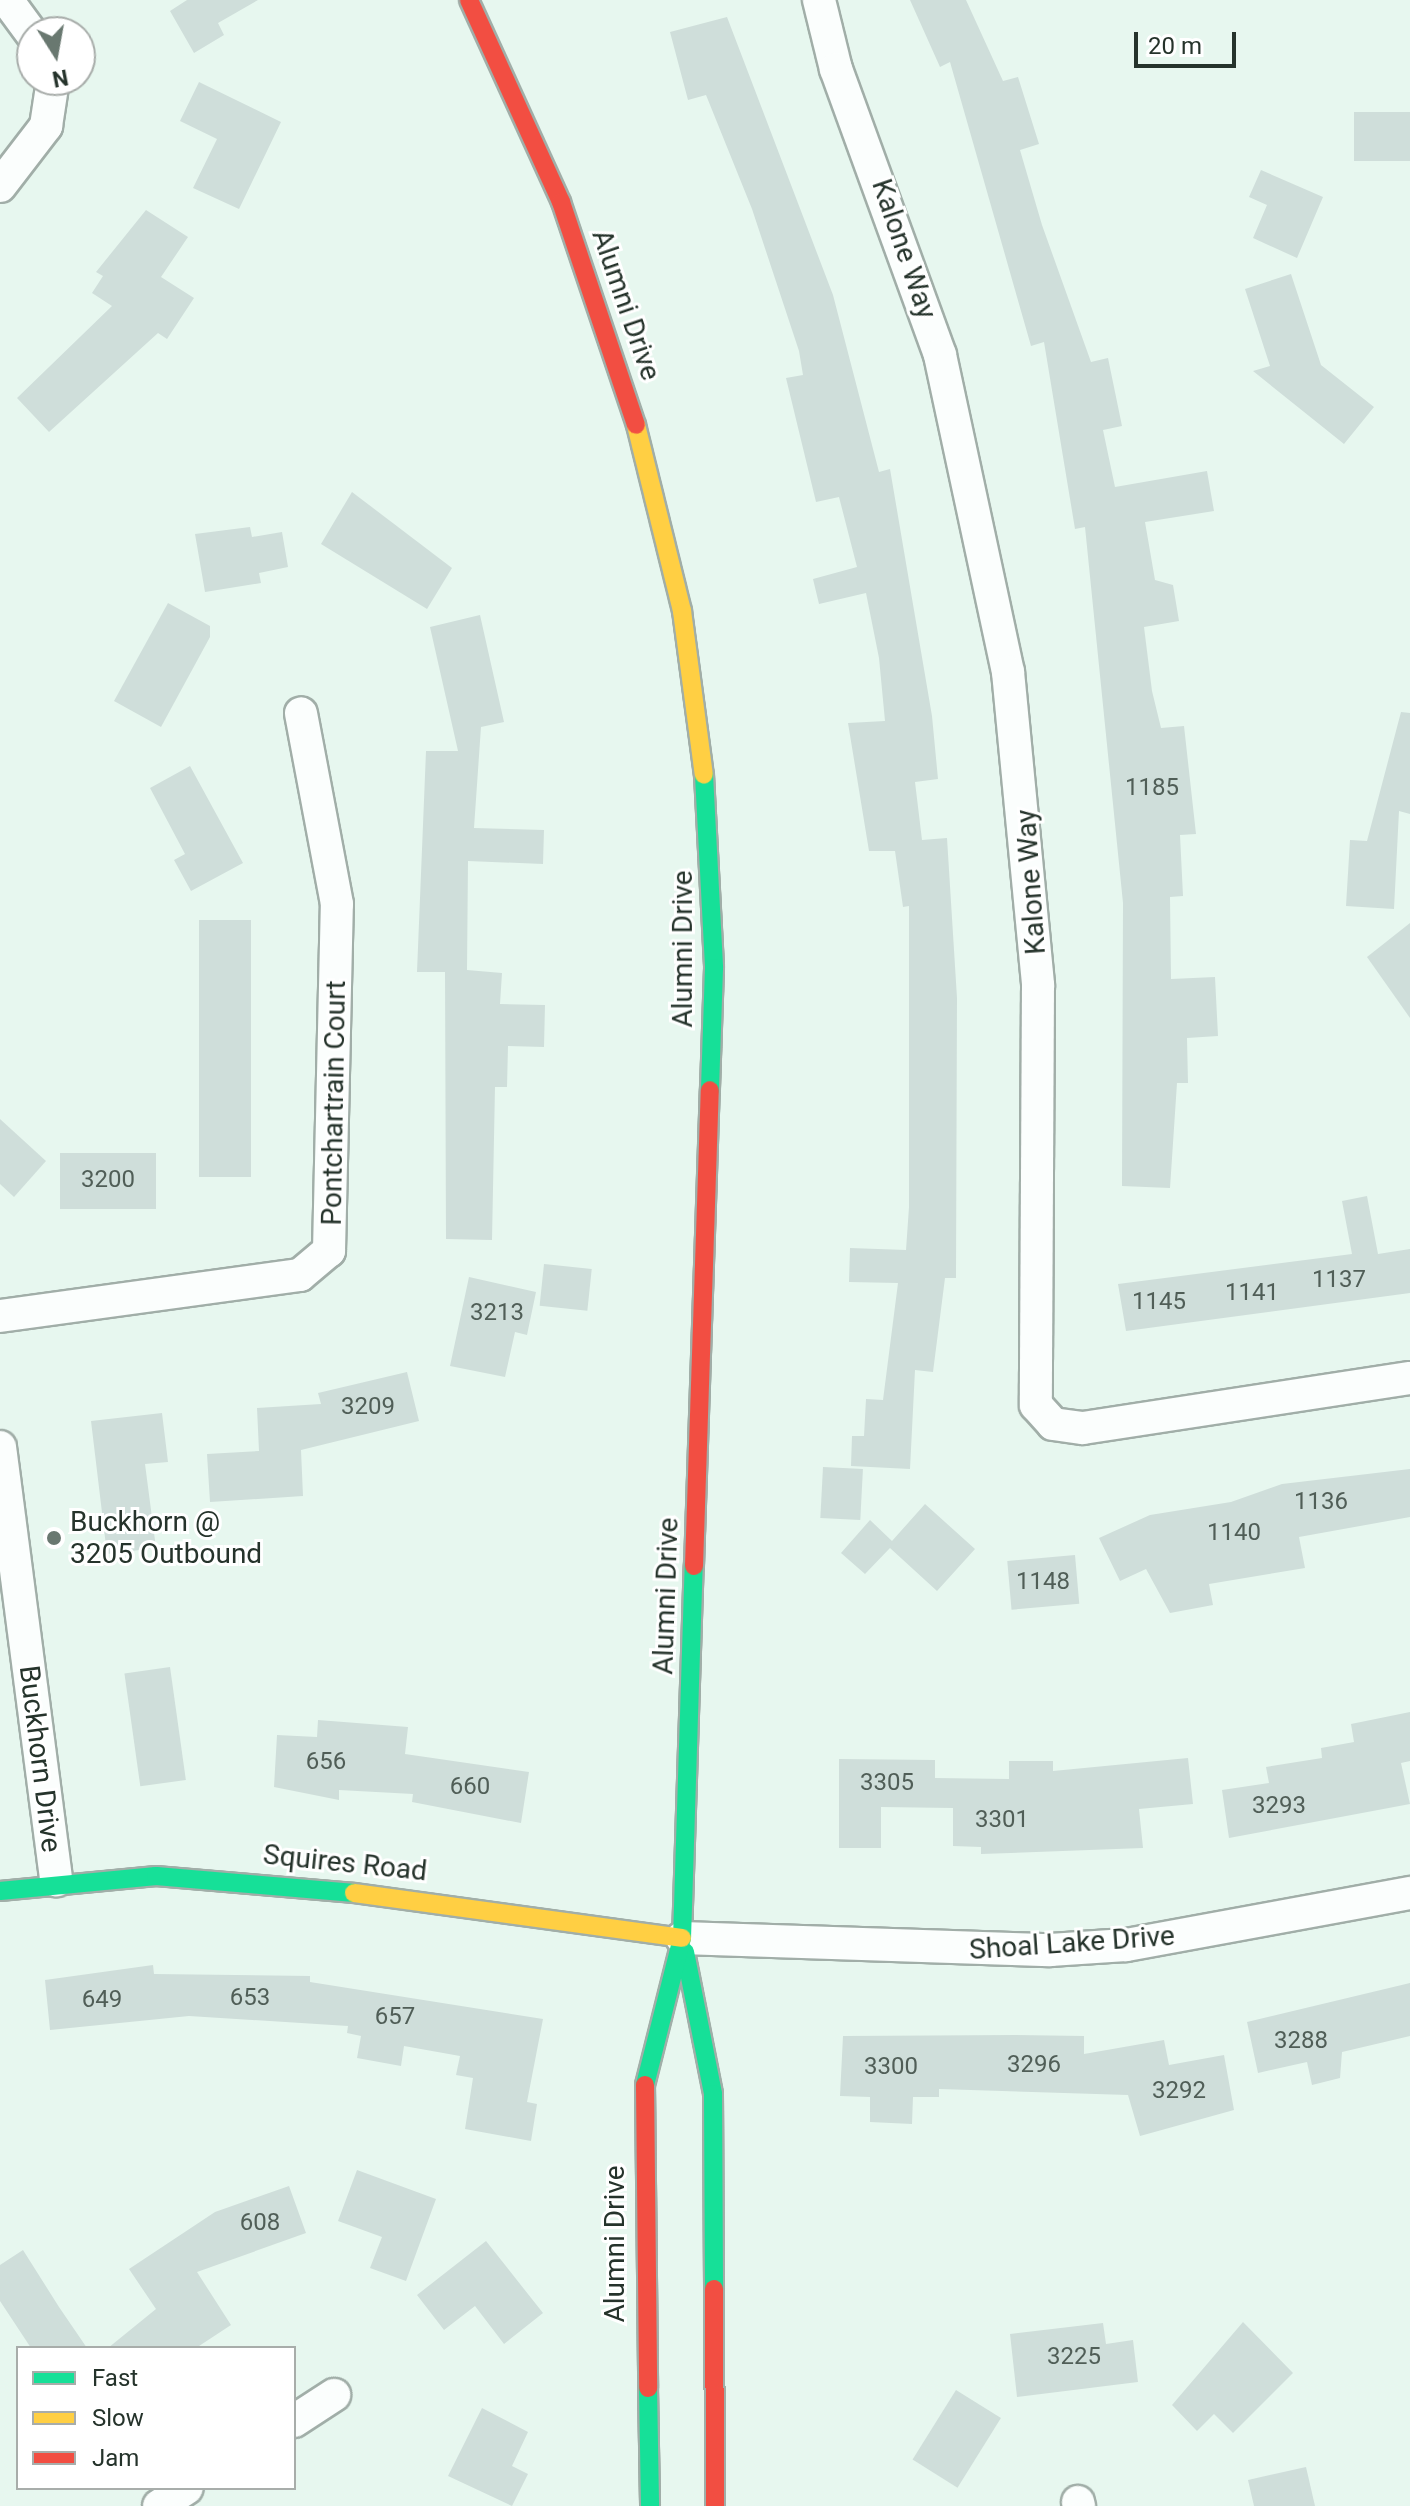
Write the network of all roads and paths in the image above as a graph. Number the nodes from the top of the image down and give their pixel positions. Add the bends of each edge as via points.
1 (469, 0) edge
2 (819, 0) edge
3 (51, 96) edge
4 (0, 186) edge
5 (301, 713) dead end
6 (0, 1316) edge
7 (1410, 1378) edge
8 (0, 1447) edge
9 (56, 1880) junction
10 (0, 1891) edge
11 (1410, 1893) edge
12 (682, 1938) junction
13 (334, 2395) dead end
14 (296, 2420) edge
15 (184, 2490) edge
16 (159, 2506) edge
17 (650, 2506) edge
18 (715, 2506) edge

1 - 12 street, Alumni Drive via 561,202 642,441 682,611 709,810 714,968
2 - 7 street, Kalone Way via 836,69 940,355 1008,672 1038,985 1036,1405 1053,1424 1083,1428
3 - 4 street via 46,126
5 - 6 street, Pontchartrain Court via 337,904 329,1251 300,1275
8 - 9 street, Buckhorn Drive
9 - 10 street, Squires Road
9 - 12 street, Squires Road via 267,1881
11 - 12 street, Shoal Lake Drive via 1126,1945 1050,1950
12 - 17 street, Alumni Drive via 642,2098
12 - 18 street, Alumni Drive via 713,2094
13 - 14 street
15 - 16 street

